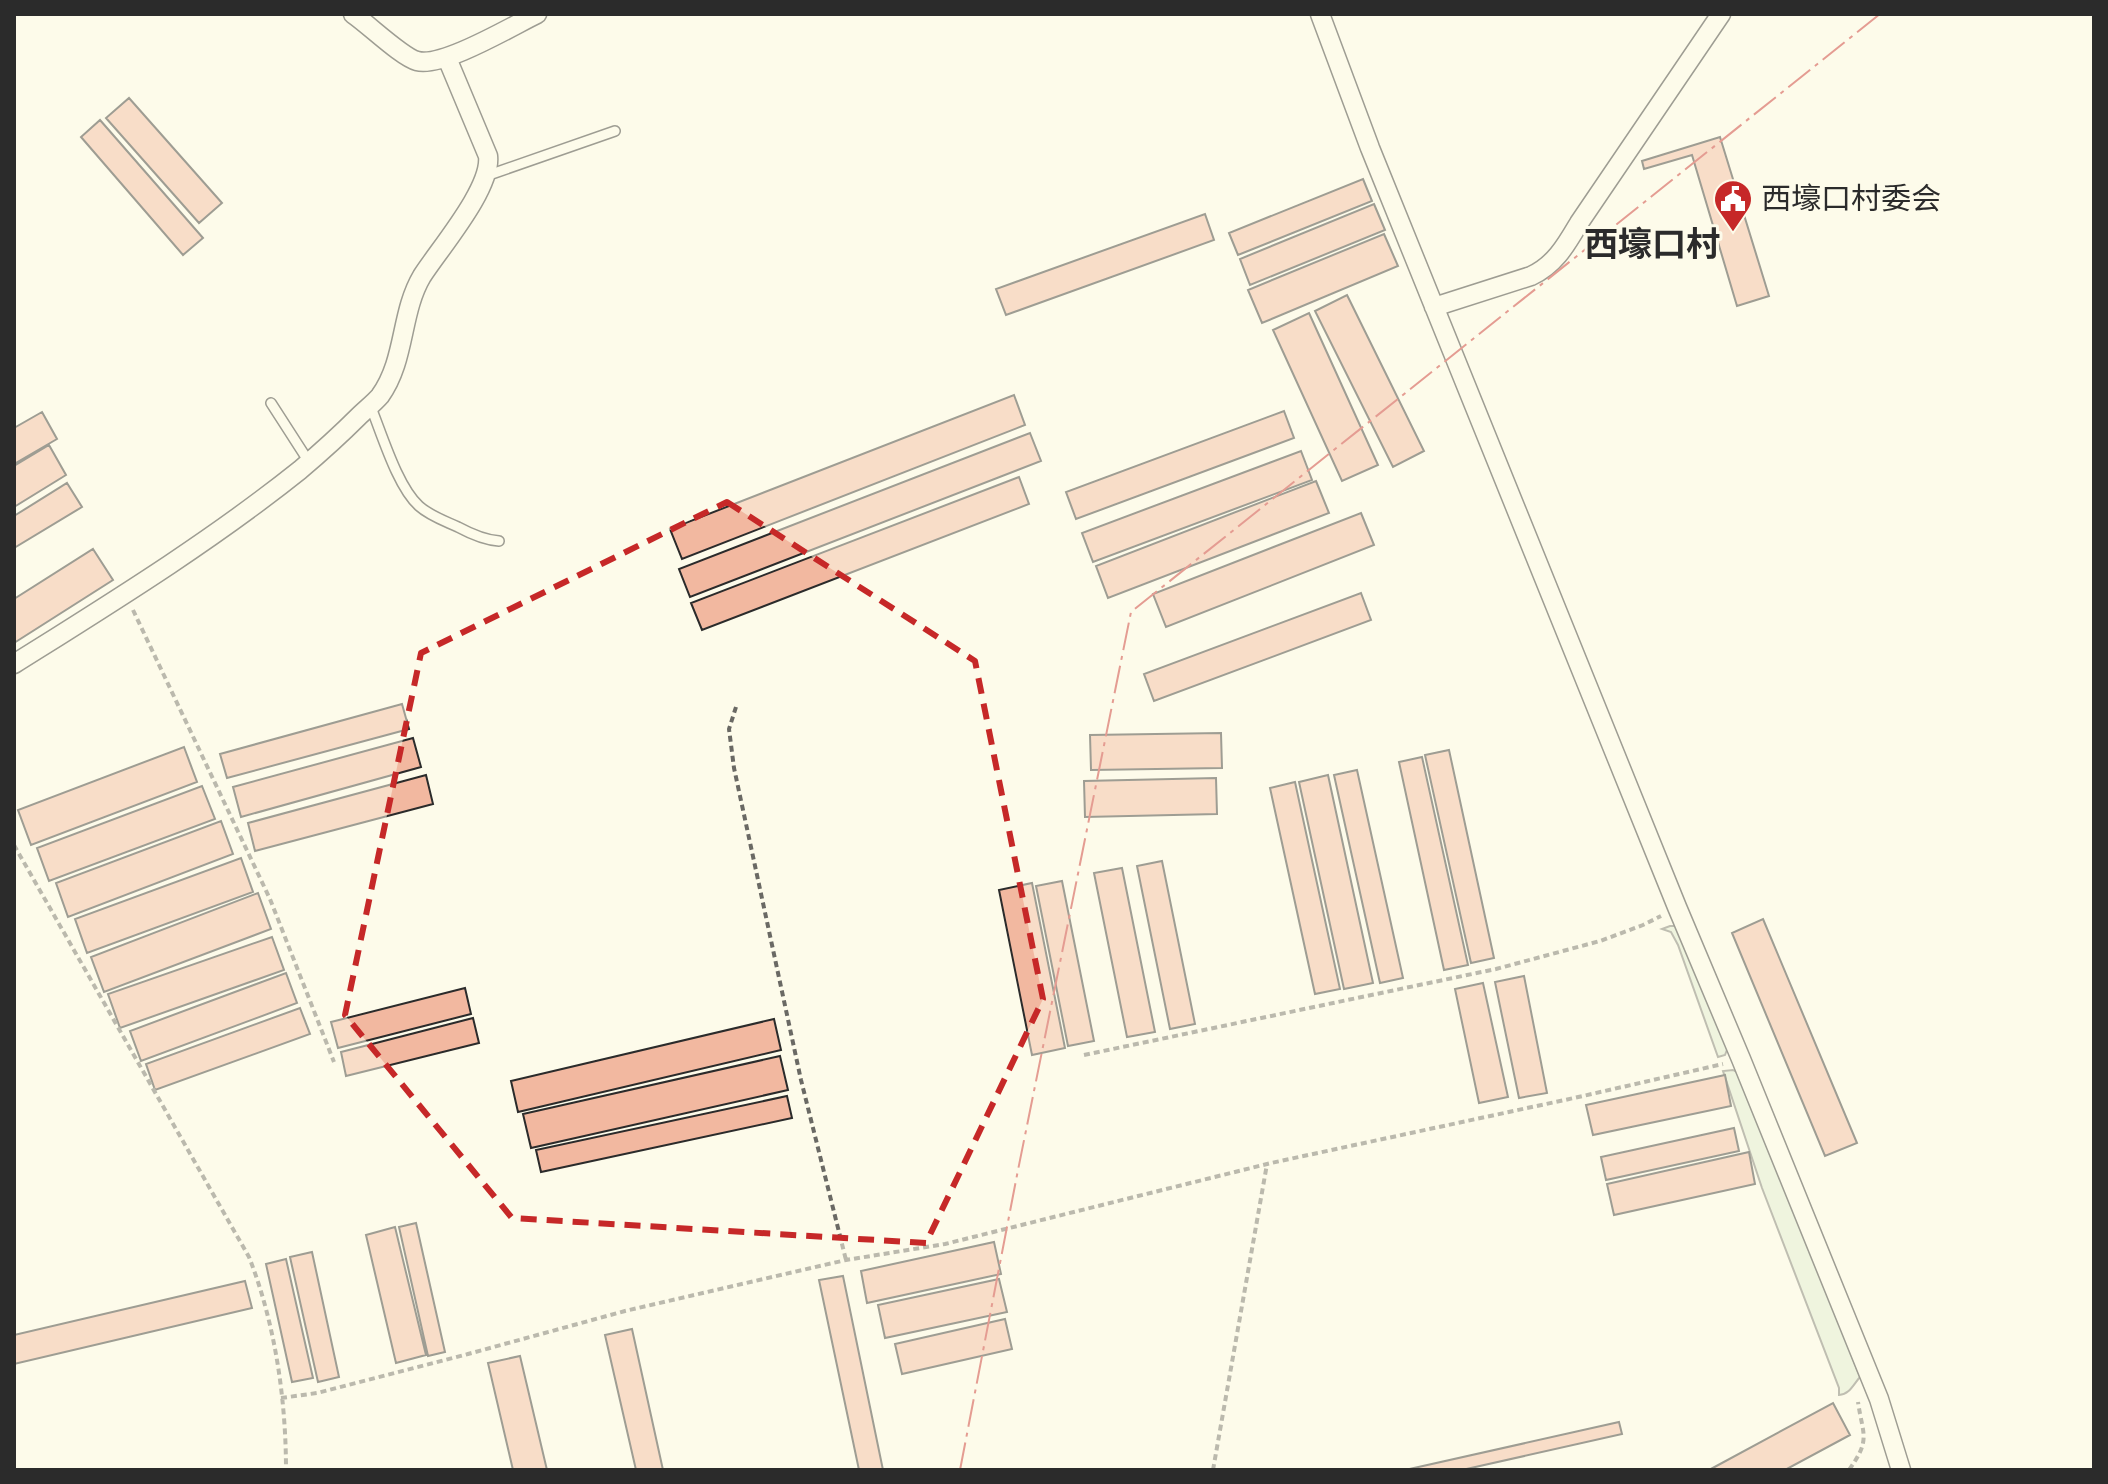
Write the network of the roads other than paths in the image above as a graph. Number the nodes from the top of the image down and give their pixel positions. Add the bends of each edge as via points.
1 (353, 14) edge
2 (537, 14) edge
3 (1320, 14) edge
4 (1721, 14) edge
5 (447, 58) junction
6 (615, 131) dead end
7 (486, 176) junction
8 (1434, 307) junction
9 (271, 403) dead end
10 (370, 405) junction
11 (309, 462) junction
12 (499, 541) dead end
13 (14, 664) edge
14 (1901, 1470) edge

1 - 5 street via 415,61
2 - 5 street
3 - 8 street
4 - 8 street via 1563,251 1543,271
5 - 7 street via 488,156
6 - 7 lane
7 - 10 street via 420,280 400,355
8 - 14 street via 1869,1374
9 - 11 lane
10 - 11 street
10 - 12 lane via 411,498 437,518
11 - 13 street via 125,594

